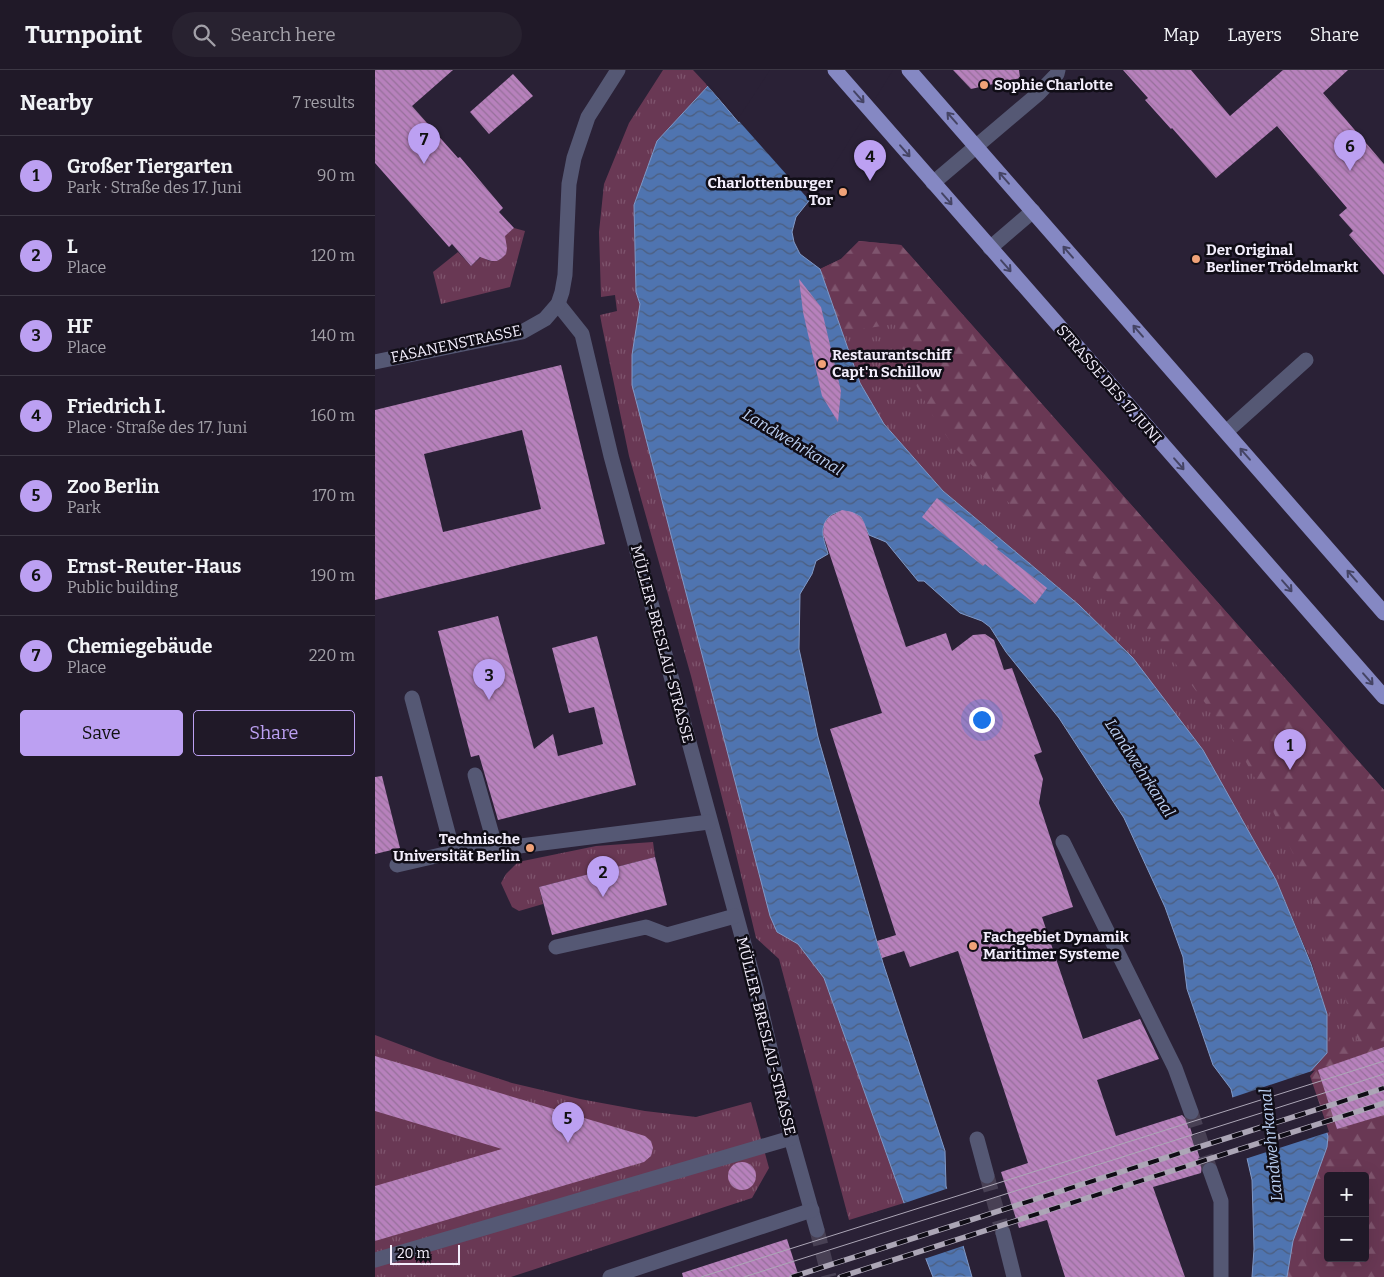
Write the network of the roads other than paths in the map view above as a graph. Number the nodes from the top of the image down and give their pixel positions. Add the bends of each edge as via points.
1 (618, 70) edge
2 (835, 70) edge
3 (909, 70) edge
4 (1058, 70) edge
5 (976, 146) junction
6 (933, 183) junction
7 (1033, 211) junction
8 (991, 248) junction
9 (558, 304) junction
10 (1305, 360) dead end
11 (375, 362) edge
12 (1226, 432) junction
13 (1384, 613) edge
14 (1384, 697) edge
15 (411, 698) dead end
16 (475, 775) dead end
17 (709, 822) junction
18 (1063, 842) dead end
19 (496, 849) junction
20 (453, 852) junction
21 (397, 866) dead end
22 (735, 916) junction
23 (557, 947) dead end
24 (1191, 1112) tunnel mouth
25 (791, 1138) junction
26 (977, 1139) dead end
27 (1210, 1170) tunnel mouth
28 (987, 1176) tunnel mouth
29 (812, 1210) junction
30 (817, 1230) tunnel mouth
31 (1003, 1233) tunnel mouth
32 (375, 1260) edge
33 (610, 1277) edge
34 (1015, 1277) edge
35 (1221, 1277) edge

1 - 9 street via 588,117 574,158 569,184 565,275
2 -> 6 main road, STRASSE DES 17. JUNI
5 -> 3 main road
4 - 5 street via 1044,88
5 - 6 street
7 -> 5 main road
6 -> 8 main road, STRASSE DES 17. JUNI
7 - 8 street
12 -> 7 main road
8 -> 14 main road, STRASSE DES 17. JUNI
9 - 11 street, FASANENSTRASSE via 545,319 521,332
9 - 17 street, MÜLLER-BRESLAU-STRASSE via 582,334 611,456
10 - 12 street
13 -> 12 main road
15 - 20 street
16 - 19 street
17 - 19 street
17 - 22 street, MÜLLER-BRESLAU-STRASSE
18 - 24 street via 1175,1068
19 - 20 street via 484,845
20 - 21 street
22 - 23 street via 667,935 646,927
22 - 25 street, MÜLLER-BRESLAU-STRASSE via 756,988
25 - 29 street, MÜLLER-BRESLAU-STRASSE
25 - 32 street
26 - 28 street
27 - 35 street via 1221,1201
29 - 30 street, MÜLLER-BRESLAU-STRASSE
29 - 33 street
31 - 34 street

